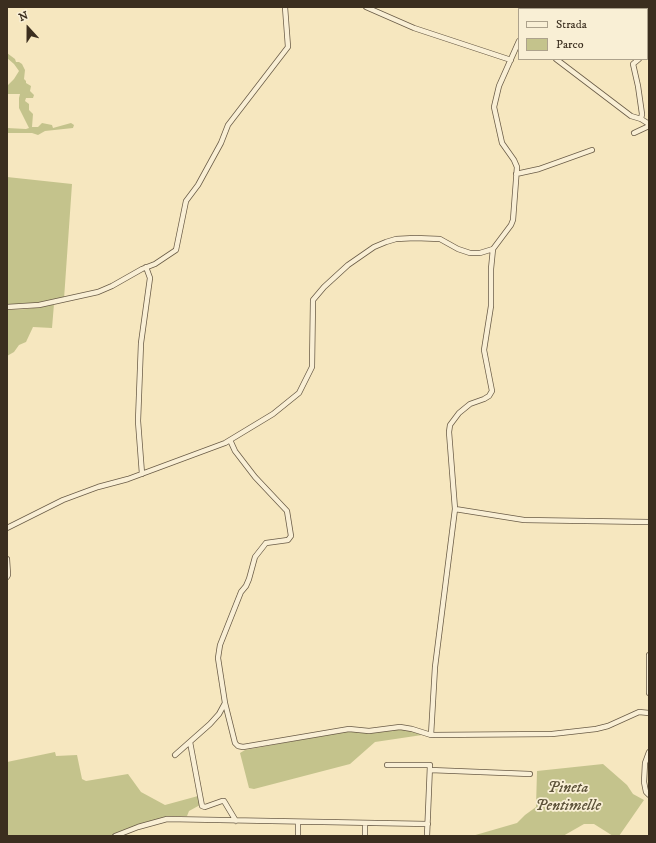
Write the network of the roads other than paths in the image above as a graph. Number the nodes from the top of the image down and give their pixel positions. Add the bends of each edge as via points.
1 (286, 7) edge
2 (366, 7) edge
3 (518, 48) edge
4 (511, 60) junction
5 (557, 60) edge
6 (638, 60) edge
7 (641, 119) junction
8 (649, 125) edge
9 (634, 133) dead end
10 (592, 150) dead end
11 (516, 174) junction
12 (493, 249) junction
13 (146, 267) junction
14 (7, 308) edge
15 (230, 440) junction
16 (142, 474) junction
17 (455, 509) junction
18 (649, 522) edge
19 (7, 528) edge
20 (7, 559) edge
21 (7, 577) edge
22 (649, 655) edge
23 (649, 693) edge
24 (225, 703) junction
25 (649, 713) edge
26 (431, 735) junction
27 (190, 742) junction
28 (649, 752) edge
29 (175, 755) dead end
30 (387, 765) dead end
31 (430, 770) junction
32 (530, 774) dead end
33 (649, 795) edge
34 (236, 821) junction
35 (298, 822) junction
36 (365, 823) junction
37 (428, 824) junction
38 (116, 836) edge
39 (298, 836) edge
40 (365, 836) edge
41 (427, 836) edge

1 - 13 street via 288,47 228,125 221,143 186,202 176,250
2 - 4 street via 414,28
3 - 4 street
4 - 11 street via 499,86 494,106 502,143 515,162
5 - 7 street via 631,116
6 - 7 street via 633,64
7 - 8 street
8 - 9 street
10 - 11 street via 540,169
11 - 12 street via 512,225
12 - 15 street via 470,253 440,239 396,239 374,247 348,265 313,300 312,367 300,393 273,414
12 - 17 street via 491,306 484,350 492,391 489,396 465,408 450,425 449,443
13 - 14 street via 98,292 39,305
13 - 16 street via 150,278 141,343 138,421
15 - 16 street
15 - 24 street via 255,477 287,510 291,536 288,540 266,543 255,557 246,586 241,592 220,645 218,658
16 - 19 street via 63,500
17 - 18 street via 524,520
17 - 26 street via 435,667
20 - 21 street
22 - 23 street
24 - 26 street via 235,743 243,747 349,729 400,727
24 - 27 street via 219,714
25 - 26 street via 639,712 596,729 563,733
27 - 29 street
27 - 34 street via 202,806 224,801
28 - 33 street via 645,763 644,782
30 - 31 street via 430,765
31 - 32 street
31 - 37 street
34 - 35 street
34 - 38 street via 167,819
35 - 36 street
35 - 39 street
36 - 37 street
36 - 40 street
37 - 41 street

